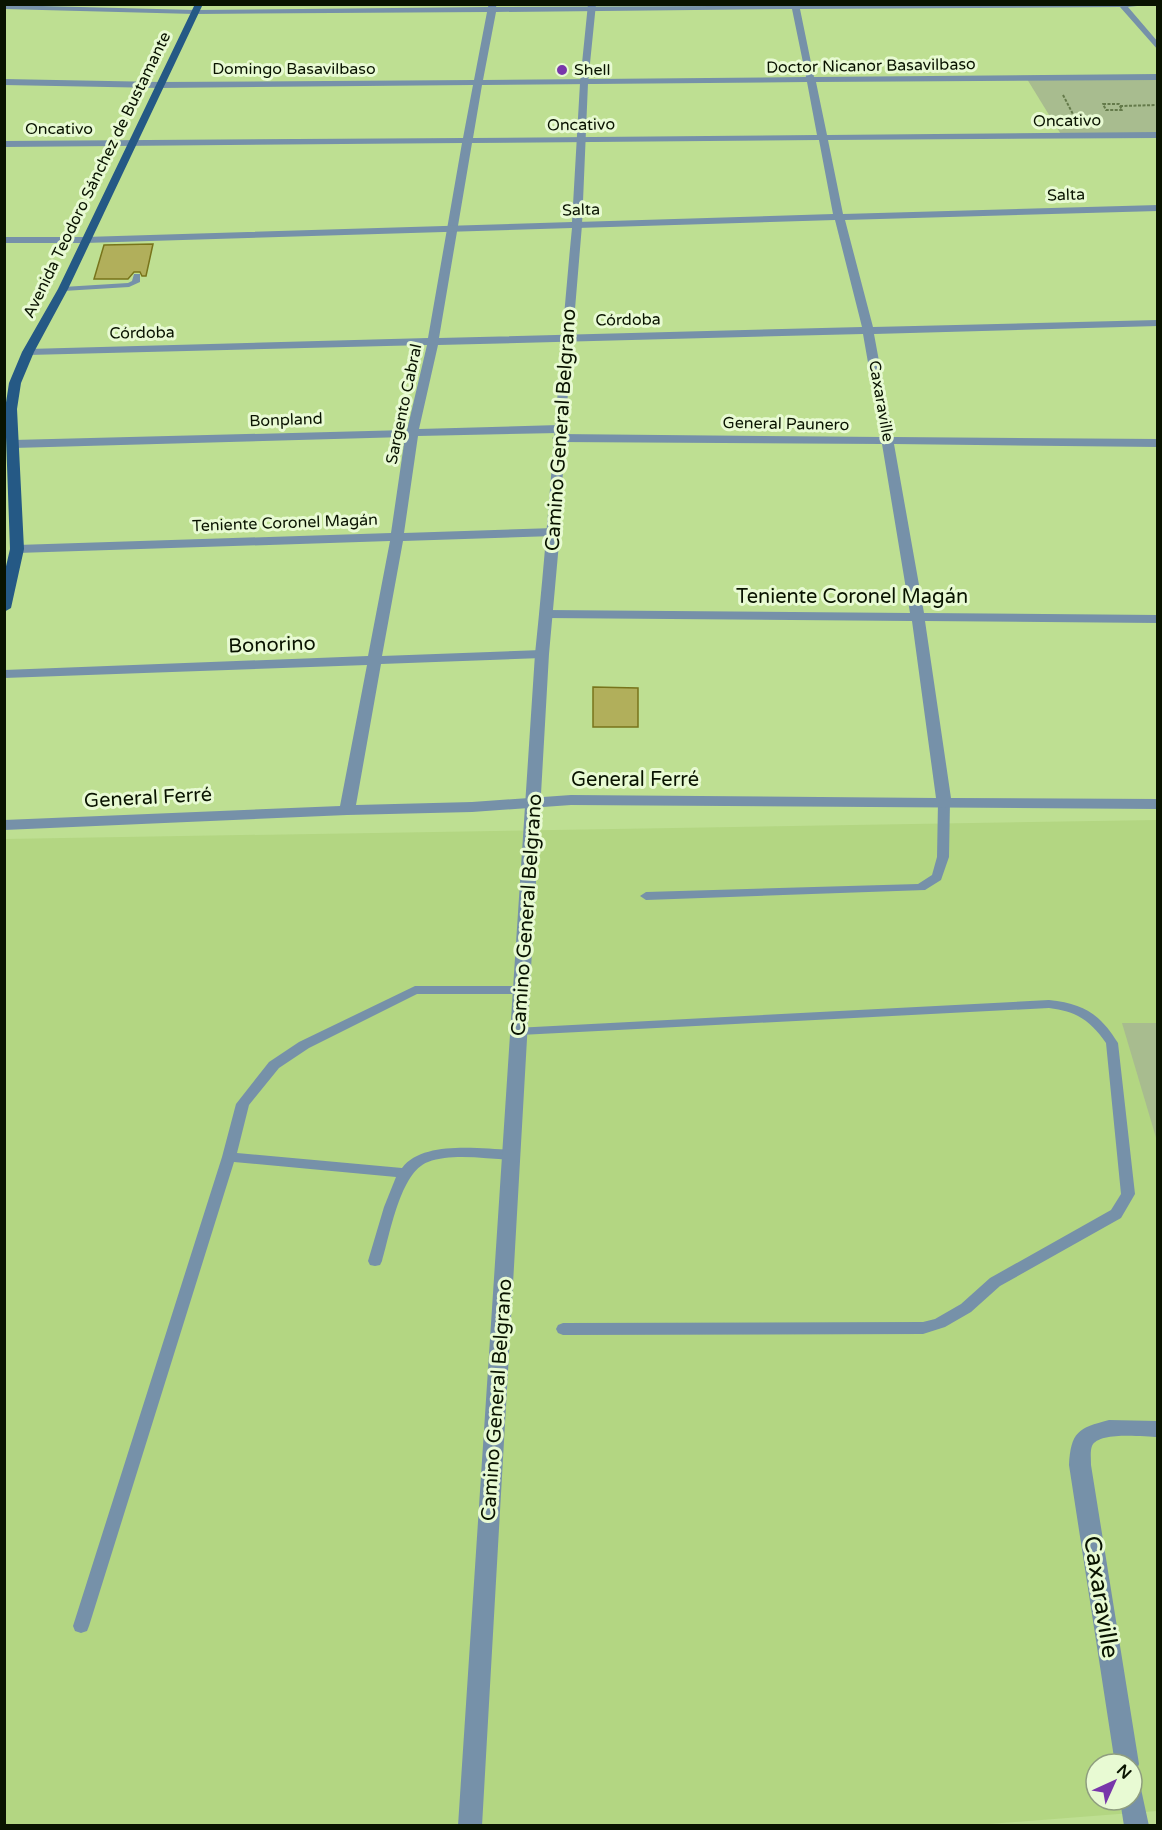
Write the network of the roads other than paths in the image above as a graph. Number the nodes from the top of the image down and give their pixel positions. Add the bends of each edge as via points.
1 (1151, 4) edge
2 (1122, 5) edge
3 (591, 6) edge
4 (795, 6) edge
5 (4, 7) edge
6 (493, 7) edge
7 (197, 8) edge
8 (1158, 48) edge
9 (1158, 77) edge
10 (811, 81) junction
11 (4, 82) edge
12 (584, 83) junction
13 (479, 84) junction
14 (160, 85) junction
15 (1158, 135) edge
16 (823, 137) junction
17 (467, 141) junction
18 (581, 141) junction
19 (4, 144) edge
20 (132, 144) junction
21 (1158, 208) edge
22 (839, 217) junction
23 (577, 225) junction
24 (451, 229) junction
25 (4, 240) edge
26 (85, 240) junction
27 (137, 276) dead end
28 (63, 289) junction
29 (1158, 323) edge
30 (868, 331) junction
31 (567, 338) junction
32 (433, 342) junction
33 (28, 352) junction
34 (8, 409) edge
35 (412, 433) junction
36 (559, 433) junction
37 (888, 442) junction
38 (1158, 443) edge
39 (13, 444) junction
40 (554, 532) junction
41 (397, 537) junction
42 (17, 549) junction
43 (4, 608) edge
44 (546, 614) junction
45 (918, 617) junction
46 (1158, 619) edge
47 (542, 654) junction
48 (375, 661) junction
49 (4, 674) edge
50 (944, 802) junction
51 (534, 803) junction
52 (1158, 804) edge
53 (347, 810) junction
54 (4, 825) edge
55 (646, 896) dead end
56 (523, 990) junction
57 (520, 1031) junction
58 (512, 1155) junction
59 (229, 1157) junction
60 (406, 1173) junction
61 (375, 1261) dead end
62 (563, 1329) dead end
63 (1158, 1429) edge
64 (81, 1626) dead end
65 (1125, 1752) edge
66 (470, 1826) edge

1 - 2 street
2 - 4 street
2 - 8 street
3 - 4 street
3 - 6 street
3 - 12 street, Camino General Belgrano
4 - 10 street, Caxaraville
5 - 7 street
6 - 7 street
6 - 13 street, Sargento Cabral
7 - 14 main road, Avenida Teodoro Sánchez de Bustamante
9 - 10 street, Doctor Nicanor Basavilbaso
10 - 12 street, Doctor Nicanor Basavilbaso
10 - 16 street, Caxaraville
11 - 14 street, Domingo Basavilbaso
12 - 13 street, Domingo Basavilbaso
12 - 18 street, Camino General Belgrano
13 - 14 street, Domingo Basavilbaso
13 - 17 street, Sargento Cabral
14 - 20 main road, Avenida Teodoro Sánchez de Bustamante
15 - 16 street, Oncativo
16 - 18 street, Oncativo
16 - 22 street, Caxaraville
17 - 18 street, Oncativo
17 - 20 street, Oncativo
17 - 24 street, Sargento Cabral
18 - 23 street, Camino General Belgrano
19 - 20 street, Oncativo
20 - 26 main road, Avenida Teodoro Sánchez de Bustamante
21 - 22 street, Salta
22 - 23 street, Salta
22 - 30 street, Caxaraville
23 - 24 street, Salta
23 - 31 street, Camino General Belgrano
24 - 26 street, Salta
24 - 32 street, Sargento Cabral
25 - 26 street, Salta
26 - 28 main road, Avenida Teodoro Sánchez de Bustamante
27 - 28 lane via 136,282 129,285
28 - 33 main road, Avenida Teodoro Sánchez de Bustamante
29 - 30 street, Córdoba
30 - 31 street, Córdoba
30 - 37 street, Caxaraville
31 - 32 street, Córdoba
31 - 36 street, Camino General Belgrano
32 - 33 street, Córdoba
32 - 35 street, Sargento Cabral
33 - 34 main road, Avenida Teodoro Sánchez de Bustamante
34 - 39 main road, Avenida Teodoro Sánchez de Bustamante
35 - 36 street, Bonpland
35 - 39 street, Bonpland
35 - 41 street, Sargento Cabral
36 - 37 street, General Paunero
36 - 40 street, Camino General Belgrano
37 - 38 street, General Paunero
37 - 45 street, Caxaraville
39 - 42 main road, Avenida Teodoro Sánchez de Bustamante
40 - 41 street, Teniente Coronel Magán
40 - 44 street, Camino General Belgrano
41 - 42 street, Teniente Coronel Magán
41 - 48 street, Sargento Cabral
42 - 43 main road, Avenida Teodoro Sánchez de Bustamante
44 - 45 street, Teniente Coronel Magán
44 - 47 street, Camino General Belgrano
45 - 46 street, Teniente Coronel Magán
45 - 50 street, Caxaraville
47 - 48 street, Bonorino
47 - 51 street, Camino General Belgrano
48 - 49 street, Bonorino
48 - 53 street, Sargento Cabral
50 - 51 street, General Ferré
50 - 52 street, General Ferré
50 - 55 lane via 943,857 937,877 921,887
51 - 53 street, General Ferré
51 - 56 street, Camino General Belgrano
53 - 54 street, General Ferré
56 - 57 street, Camino General Belgrano
56 - 59 lane via 415,990 304,1045 274,1065 243,1104
57 - 58 street, Camino General Belgrano
57 - 62 lane via 1049,1004 1072,1006 1088,1014 1112,1043 1128,1194 1116,1214 995,1282 966,1308 940,1323 923,1328
58 - 60 lane via 438,1155 414,1163
58 - 66 street, Camino General Belgrano
59 - 60 lane
59 - 64 lane
60 - 61 lane via 399,1183
63 - 65 street, Caxaraville via 1108,1428 1090,1433 1081,1444 1080,1465

